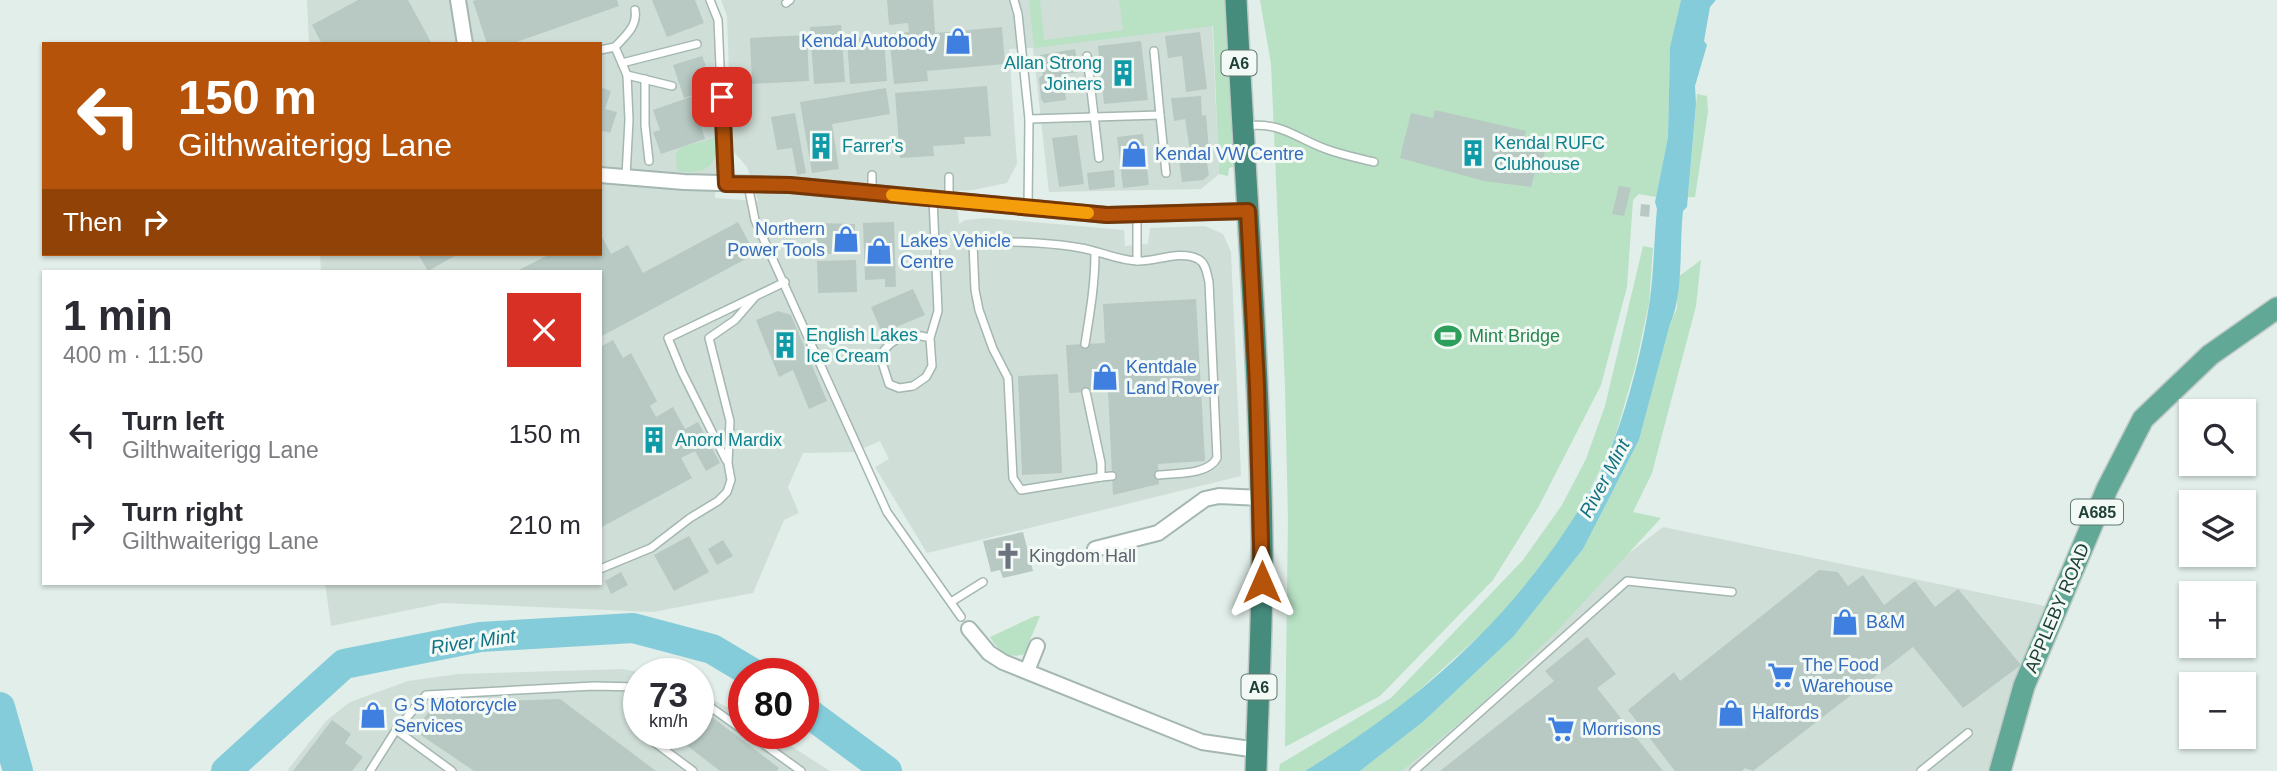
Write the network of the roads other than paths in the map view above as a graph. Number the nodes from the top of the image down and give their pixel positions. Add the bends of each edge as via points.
1 (458, 0) edge
2 (710, 0) edge
3 (1014, 0) edge
4 (1236, 0) edge
5 (635, 10) dead end
6 (465, 42) edge
7 (697, 44) dead end
8 (615, 47) junction
9 (602, 50) edge
10 (1154, 51) dead end
11 (1087, 56) dead end
12 (622, 63) junction
13 (626, 75) junction
14 (645, 79) junction
15 (671, 86) dead end
16 (1160, 115) junction
17 (1094, 118) junction
18 (1029, 119) junction
19 (1243, 126) junction
20 (1099, 158) dead end
21 (649, 161) dead end
22 (1374, 162) dead end
23 (1166, 173) dead end
24 (602, 174) edge
25 (872, 175) dead end
26 (626, 176) junction
27 (949, 177) dead end
28 (726, 184) junction
29 (748, 184) junction
30 (872, 193) junction
31 (933, 199) junction
32 (949, 200) junction
33 (1028, 208) junction
34 (1248, 211) junction
35 (1136, 215) junction
36 (1095, 253) junction
37 (1137, 261) junction
38 (785, 282) junction
39 (755, 297) junction
40 (2277, 308) edge
41 (930, 338) junction
42 (1085, 344) dead end
43 (1086, 392) dead end
44 (728, 463) junction
45 (1158, 475) dead end
46 (1101, 477) junction
47 (1112, 477) dead end
48 (1261, 498) junction
49 (1096, 549) dead end
50 (602, 568) edge
51 (983, 582) dead end
52 (1732, 592) dead end
53 (951, 602) junction
54 (965, 623) joint
55 (1037, 646) dead end
56 (1027, 671) junction
57 (623, 686) edge
58 (396, 730) junction
59 (1968, 733) dead end
60 (663, 749) edge
61 (770, 749) edge
62 (1257, 761) edge
63 (370, 771) edge
64 (452, 771) edge
65 (693, 771) edge
66 (801, 771) edge
67 (1414, 771) edge
68 (1921, 771) edge
69 (2000, 771) edge

1 - 6 street
2 - 28 lane via 718,20
3 - 18 lane
4 - 19 highway, A6
5 - 8 lane via 632,29
7 - 12 lane
8 - 9 lane
8 - 12 lane
10 - 16 lane
11 - 17 lane
12 - 13 lane
13 - 14 lane
13 - 26 lane
14 - 15 lane
14 - 21 lane
16 - 17 lane
16 - 23 lane
17 - 18 lane
17 - 20 lane
18 - 33 lane
19 - 22 lane via 1283,128 1325,149
19 - 34 highway, A6
24 - 26 street
25 - 30 lane
26 - 28 street
27 - 32 lane
28 - 29 street
29 - 30 street
29 - 38 lane via 755,220
30 - 31 street
31 - 32 street
31 - 41 lane via 937,315
32 - 33 street
33 - 35 street
34 - 35 street
34 - 48 highway, A6
35 - 37 lane
36 - 37 lane
36 - 42 lane via 1096,289
36 - 46 lane via 1084,248 978,241 972,251 979,310 1008,378 1013,478 1021,489
37 - 45 lane via 1186,256 1200,260 1209,282 1217,458 1206,468
38 - 39 lane
38 - 53 lane via 887,512
39 - 44 lane via 709,338 728,412
39 - 44 lane via 668,338
40 - 69 main road, APPLEBY ROAD / A685 via 2210,355 2143,419 2106,489 2024,686
41 - 41 lane via 905,335 886,346 880,356 889,384 913,386 926,377 932,366
43 - 46 lane
44 - 50 lane via 731,480 718,501 651,548
46 - 47 lane
48 - 49 street via 1205,499 1158,533
48 - 62 highway, A6
51 - 53 lane
52 - 67 lane via 1627,580
53 - 54 lane
54 - 56 street via 989,653
55 - 56 street
56 - 62 street
57 - 58 lane via 426,695
58 - 63 lane
58 - 64 lane
59 - 68 lane
60 - 65 lane
61 - 66 lane

